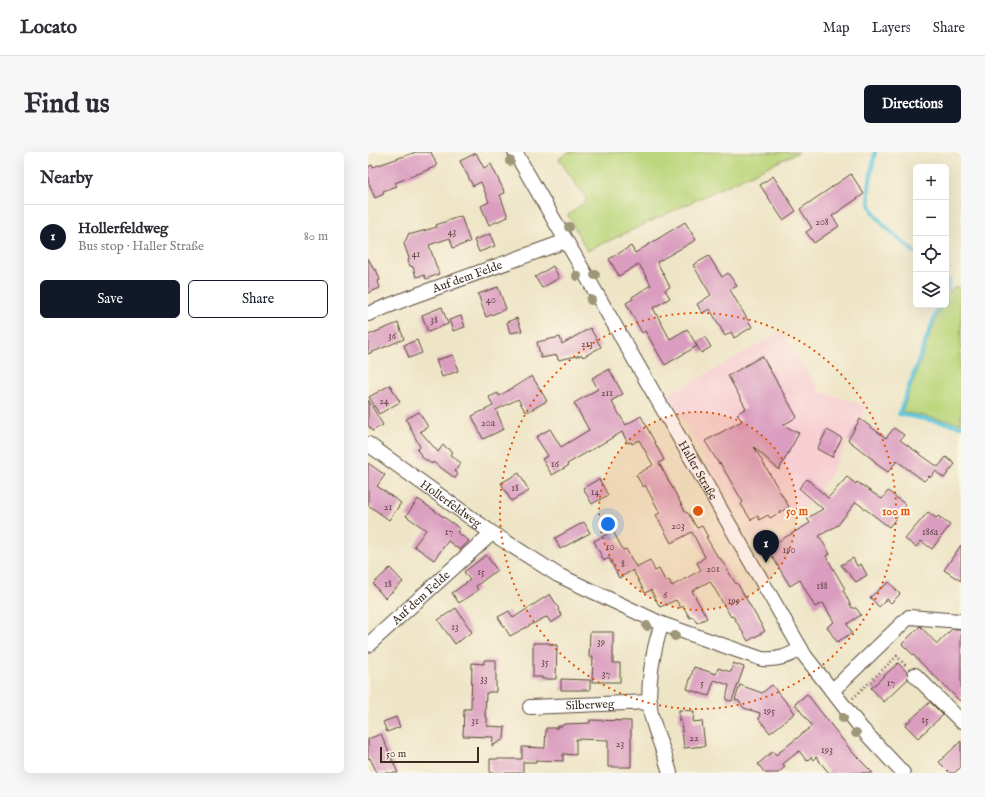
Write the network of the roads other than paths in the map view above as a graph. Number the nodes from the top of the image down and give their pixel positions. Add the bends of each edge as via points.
1 (515, 152) edge
2 (566, 241) junction
3 (368, 314) edge
4 (368, 444) edge
5 (492, 533) junction
6 (961, 621) edge
7 (662, 624) junction
8 (368, 645) edge
9 (801, 649) junction
10 (915, 675) road end
11 (832, 692) junction
12 (650, 702) junction
13 (530, 707) dead end
14 (961, 721) edge
15 (670, 773) edge
16 (903, 773) edge

1 - 2 street, Haller Straße
2 - 3 street, Auf dem Felde
2 - 9 street, Haller Straße
4 - 5 street, Hollerfeldweg
5 - 7 street, Hollerfeldweg via 558,575
5 - 8 street, Auf dem Felde
6 - 11 street via 909,617
7 - 9 street, Hollerfeldweg via 762,659 784,658
7 - 12 street via 656,640 650,676
9 - 11 street, Haller Straße
10 - 14 street
11 - 16 street, Haller Straße
12 - 13 street, Silberweg
12 - 15 street via 651,716

